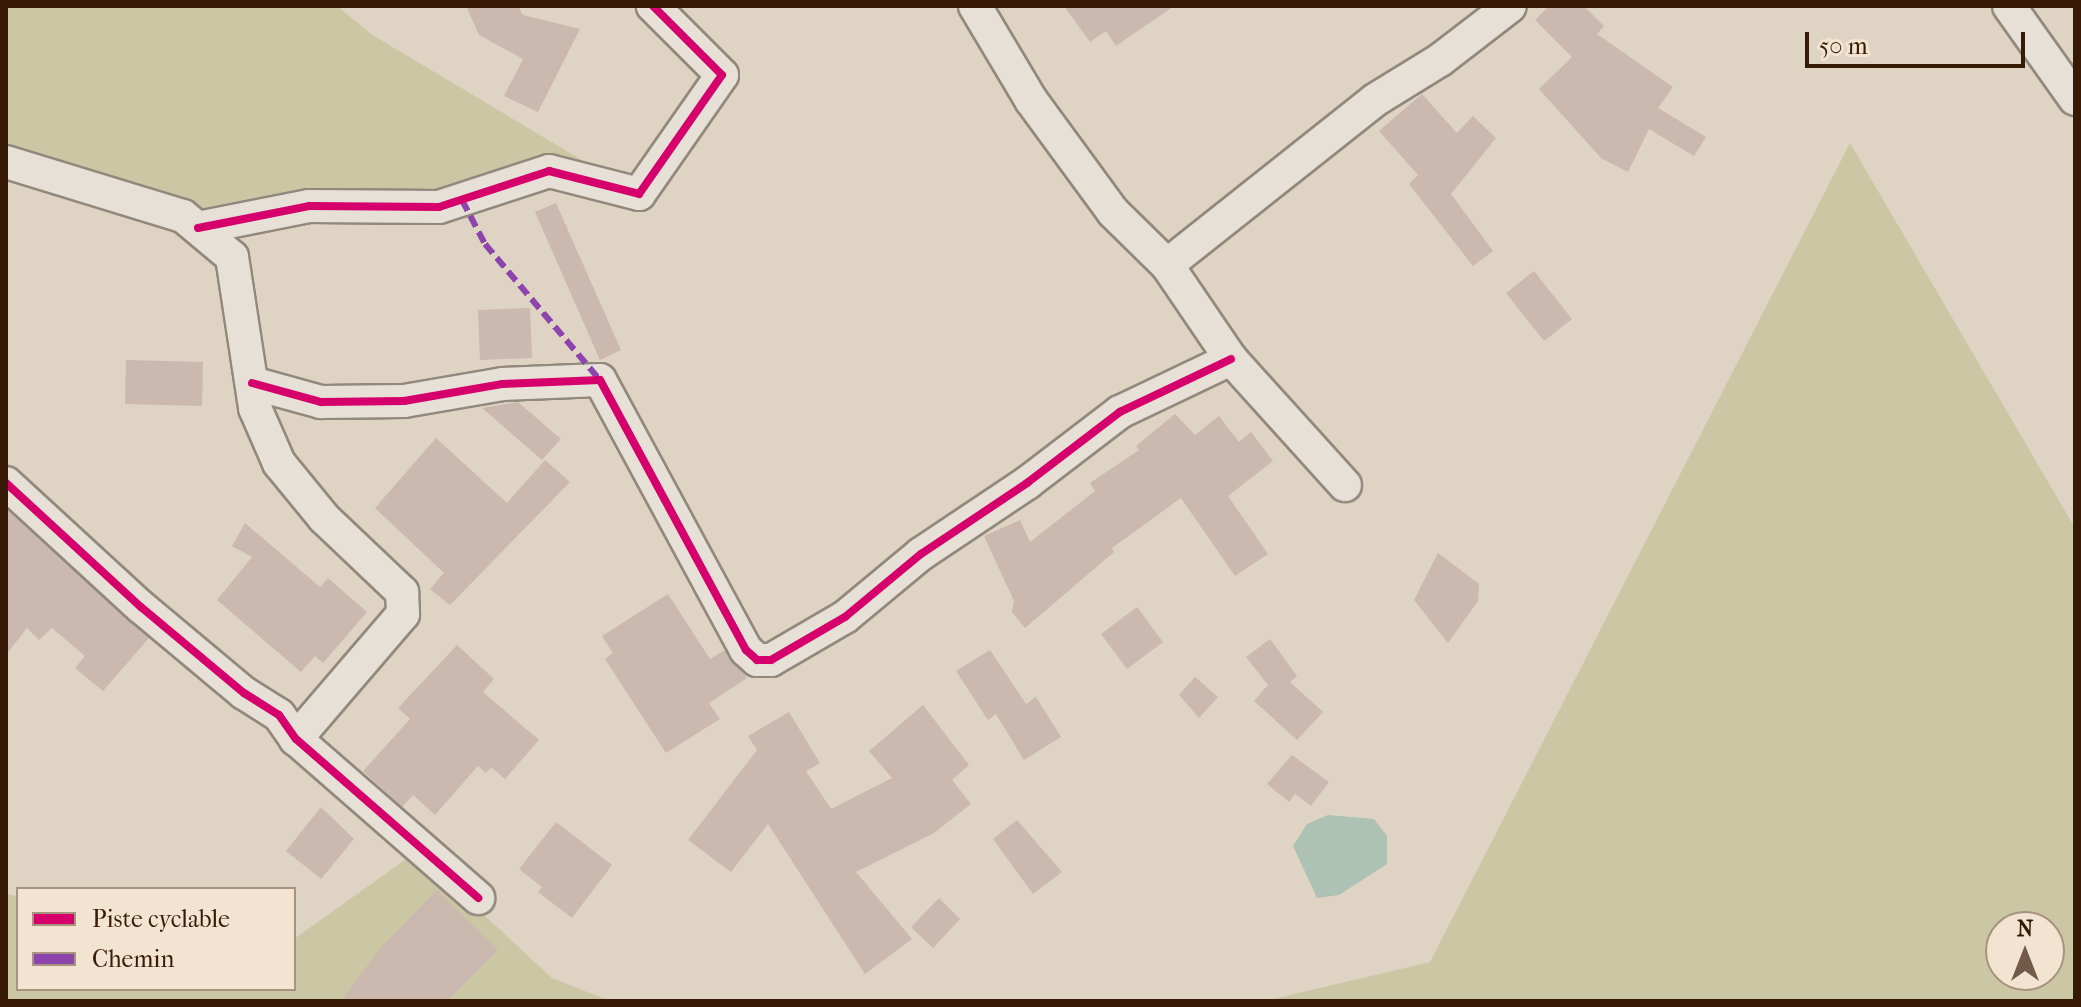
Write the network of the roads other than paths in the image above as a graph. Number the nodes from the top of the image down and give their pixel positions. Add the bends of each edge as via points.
1 (653, 6) edge
2 (975, 6) edge
3 (1510, 6) edge
4 (2009, 6) edge
5 (2075, 99) edge
6 (6, 162) edge
7 (198, 228) junction
8 (1167, 265) junction
9 (1231, 359) junction
10 (252, 383) junction
11 (6, 483) edge
12 (1345, 485) dead end
13 (296, 739) junction
14 (478, 898) dead end

1 - 7 street via 722,75 639,194 549,171 439,207 309,206
2 - 8 street via 1031,100 1113,212
3 - 8 street via 1440,60 1375,100
4 - 5 street
6 - 7 street via 131,198 183,216
7 - 10 street via 232,257
8 - 9 street
9 - 10 street via 1120,412 921,554 845,617 771,660 757,660 746,650 600,380 502,384 404,401 321,402
9 - 12 street
10 - 13 street via 255,408 279,463 405,601 403,614
11 - 13 street via 164,626 244,693 279,715
13 - 14 street

